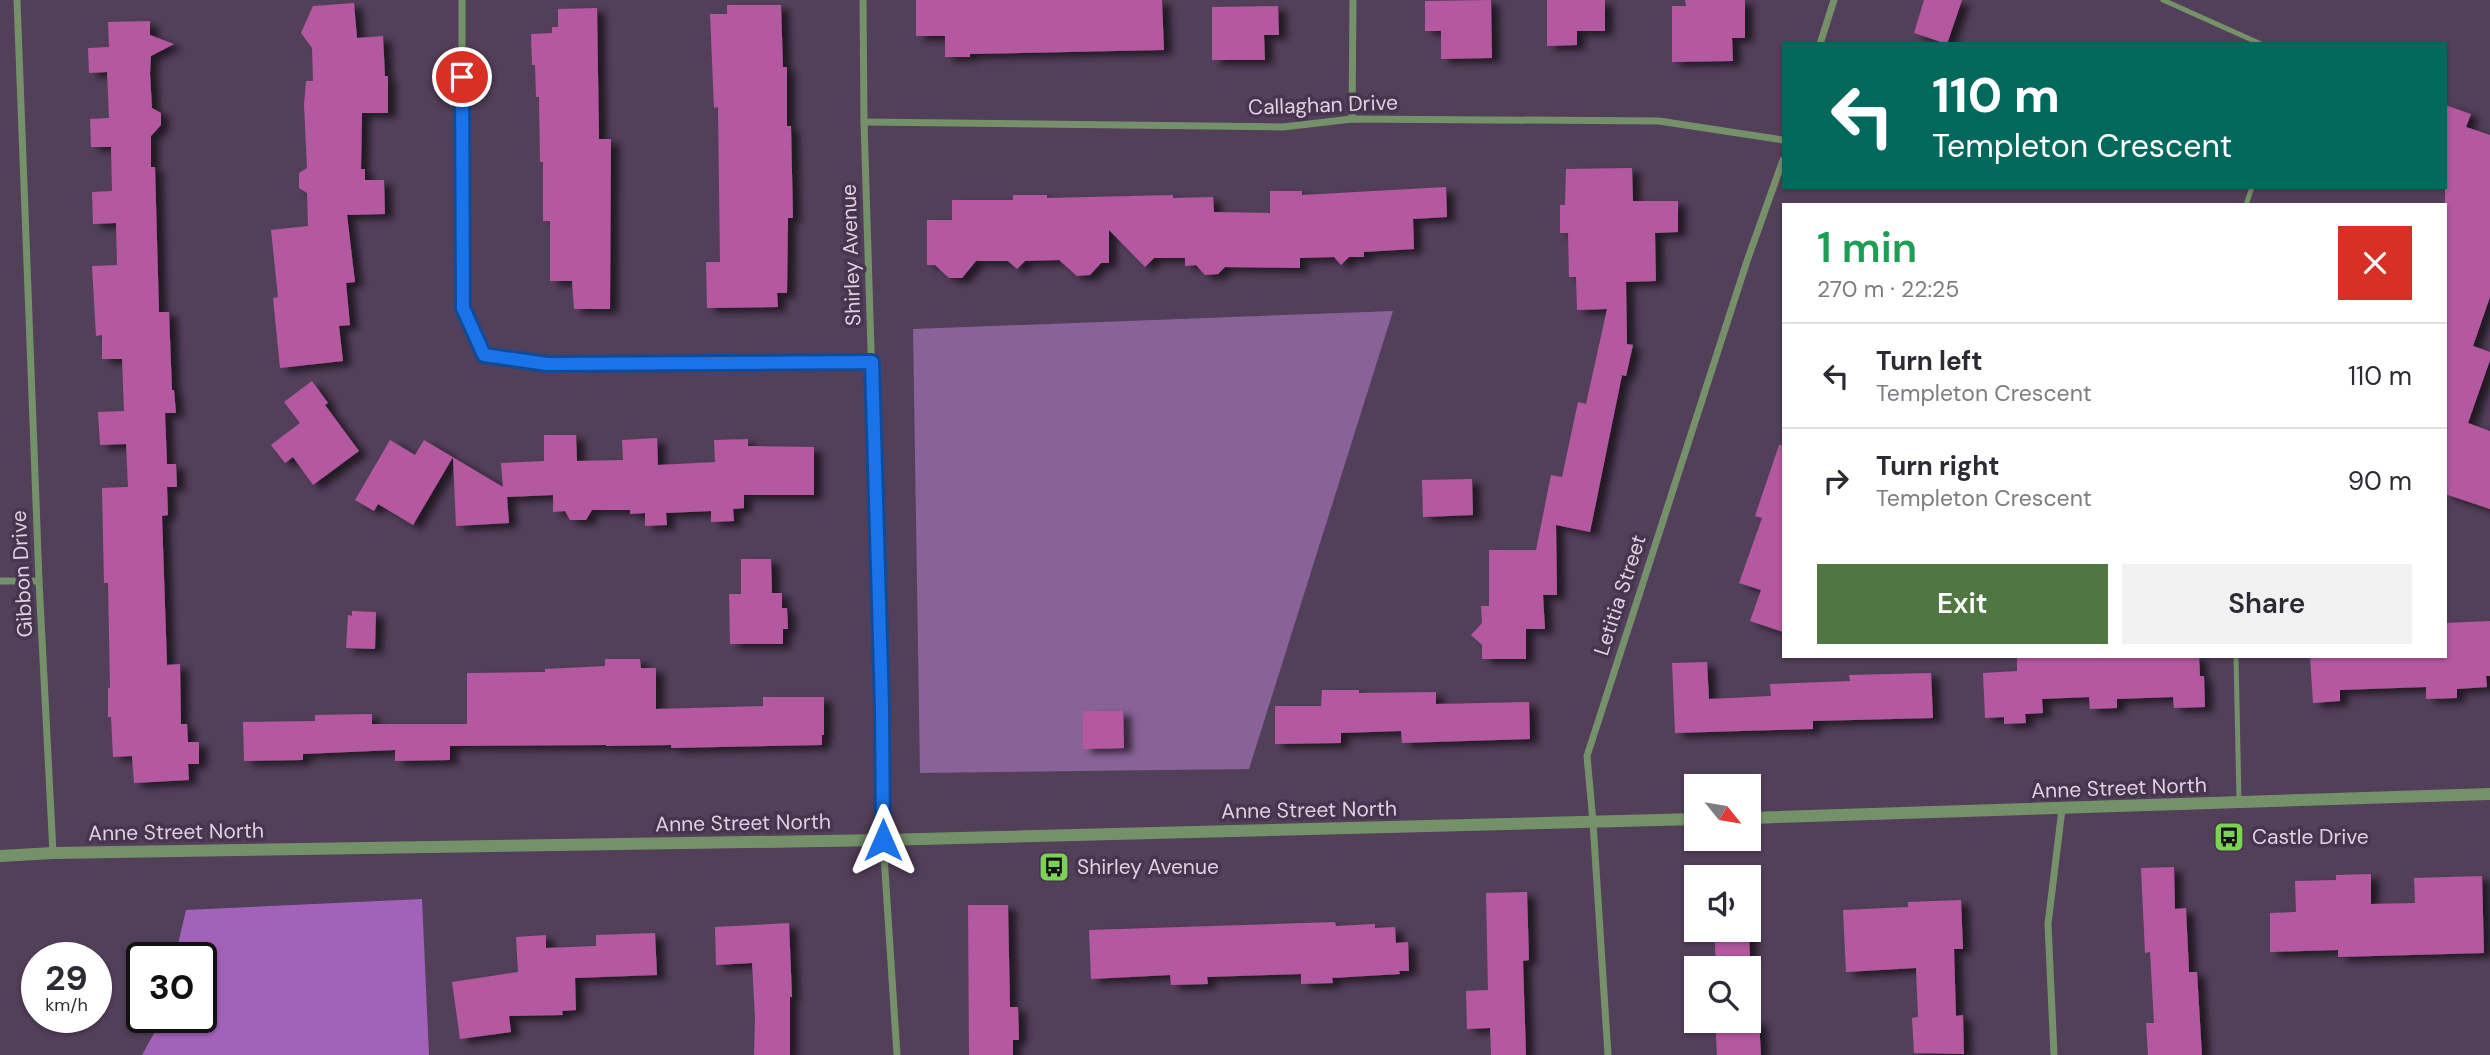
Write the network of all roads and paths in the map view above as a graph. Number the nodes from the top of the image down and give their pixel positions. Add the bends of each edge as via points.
1 (17, 0) edge
2 (462, 0) edge
3 (863, 0) edge
4 (1353, 0) edge
5 (1834, 0) edge
6 (2163, 0) edge
7 (1821, 42) edge
8 (2257, 42) edge
9 (1352, 119) junction
10 (864, 122) junction
11 (1782, 140) edge
12 (1782, 163) edge
13 (872, 362) junction
14 (0, 580) edge
15 (39, 581) junction
16 (2236, 658) edge
17 (2490, 794) edge
18 (2239, 803) junction
19 (2062, 809) junction
20 (1761, 818) edge
21 (1684, 819) edge
22 (1594, 822) junction
23 (883, 840) junction
24 (54, 853) junction
25 (0, 856) edge
26 (897, 1055) edge
27 (1608, 1055) edge
28 (2054, 1055) edge

1 - 15 street, Gibbon Drive
2 - 13 street via 463,308 484,355 547,364
3 - 10 street, Shirley Avenue
4 - 9 street
5 - 7 street
6 - 8 lane
9 - 10 street, Callaghan Drive via 1283,127
9 - 11 street, Callaghan Drive via 1659,121
10 - 13 street, Shirley Avenue
12 - 22 street, Letitia Street via 1587,755
13 - 23 street, Shirley Avenue
14 - 15 street
15 - 24 street, Gibbon Drive
16 - 18 lane
17 - 18 street, Anne Street North
18 - 19 street, Anne Street North
19 - 20 street, Anne Street North
19 - 28 street via 2048,924
21 - 22 street, Anne Street North
22 - 23 street, Anne Street North
22 - 27 street, Letitia Street
23 - 24 street, Anne Street North
23 - 26 street, Shirley Avenue
24 - 25 street, Anne Street North

